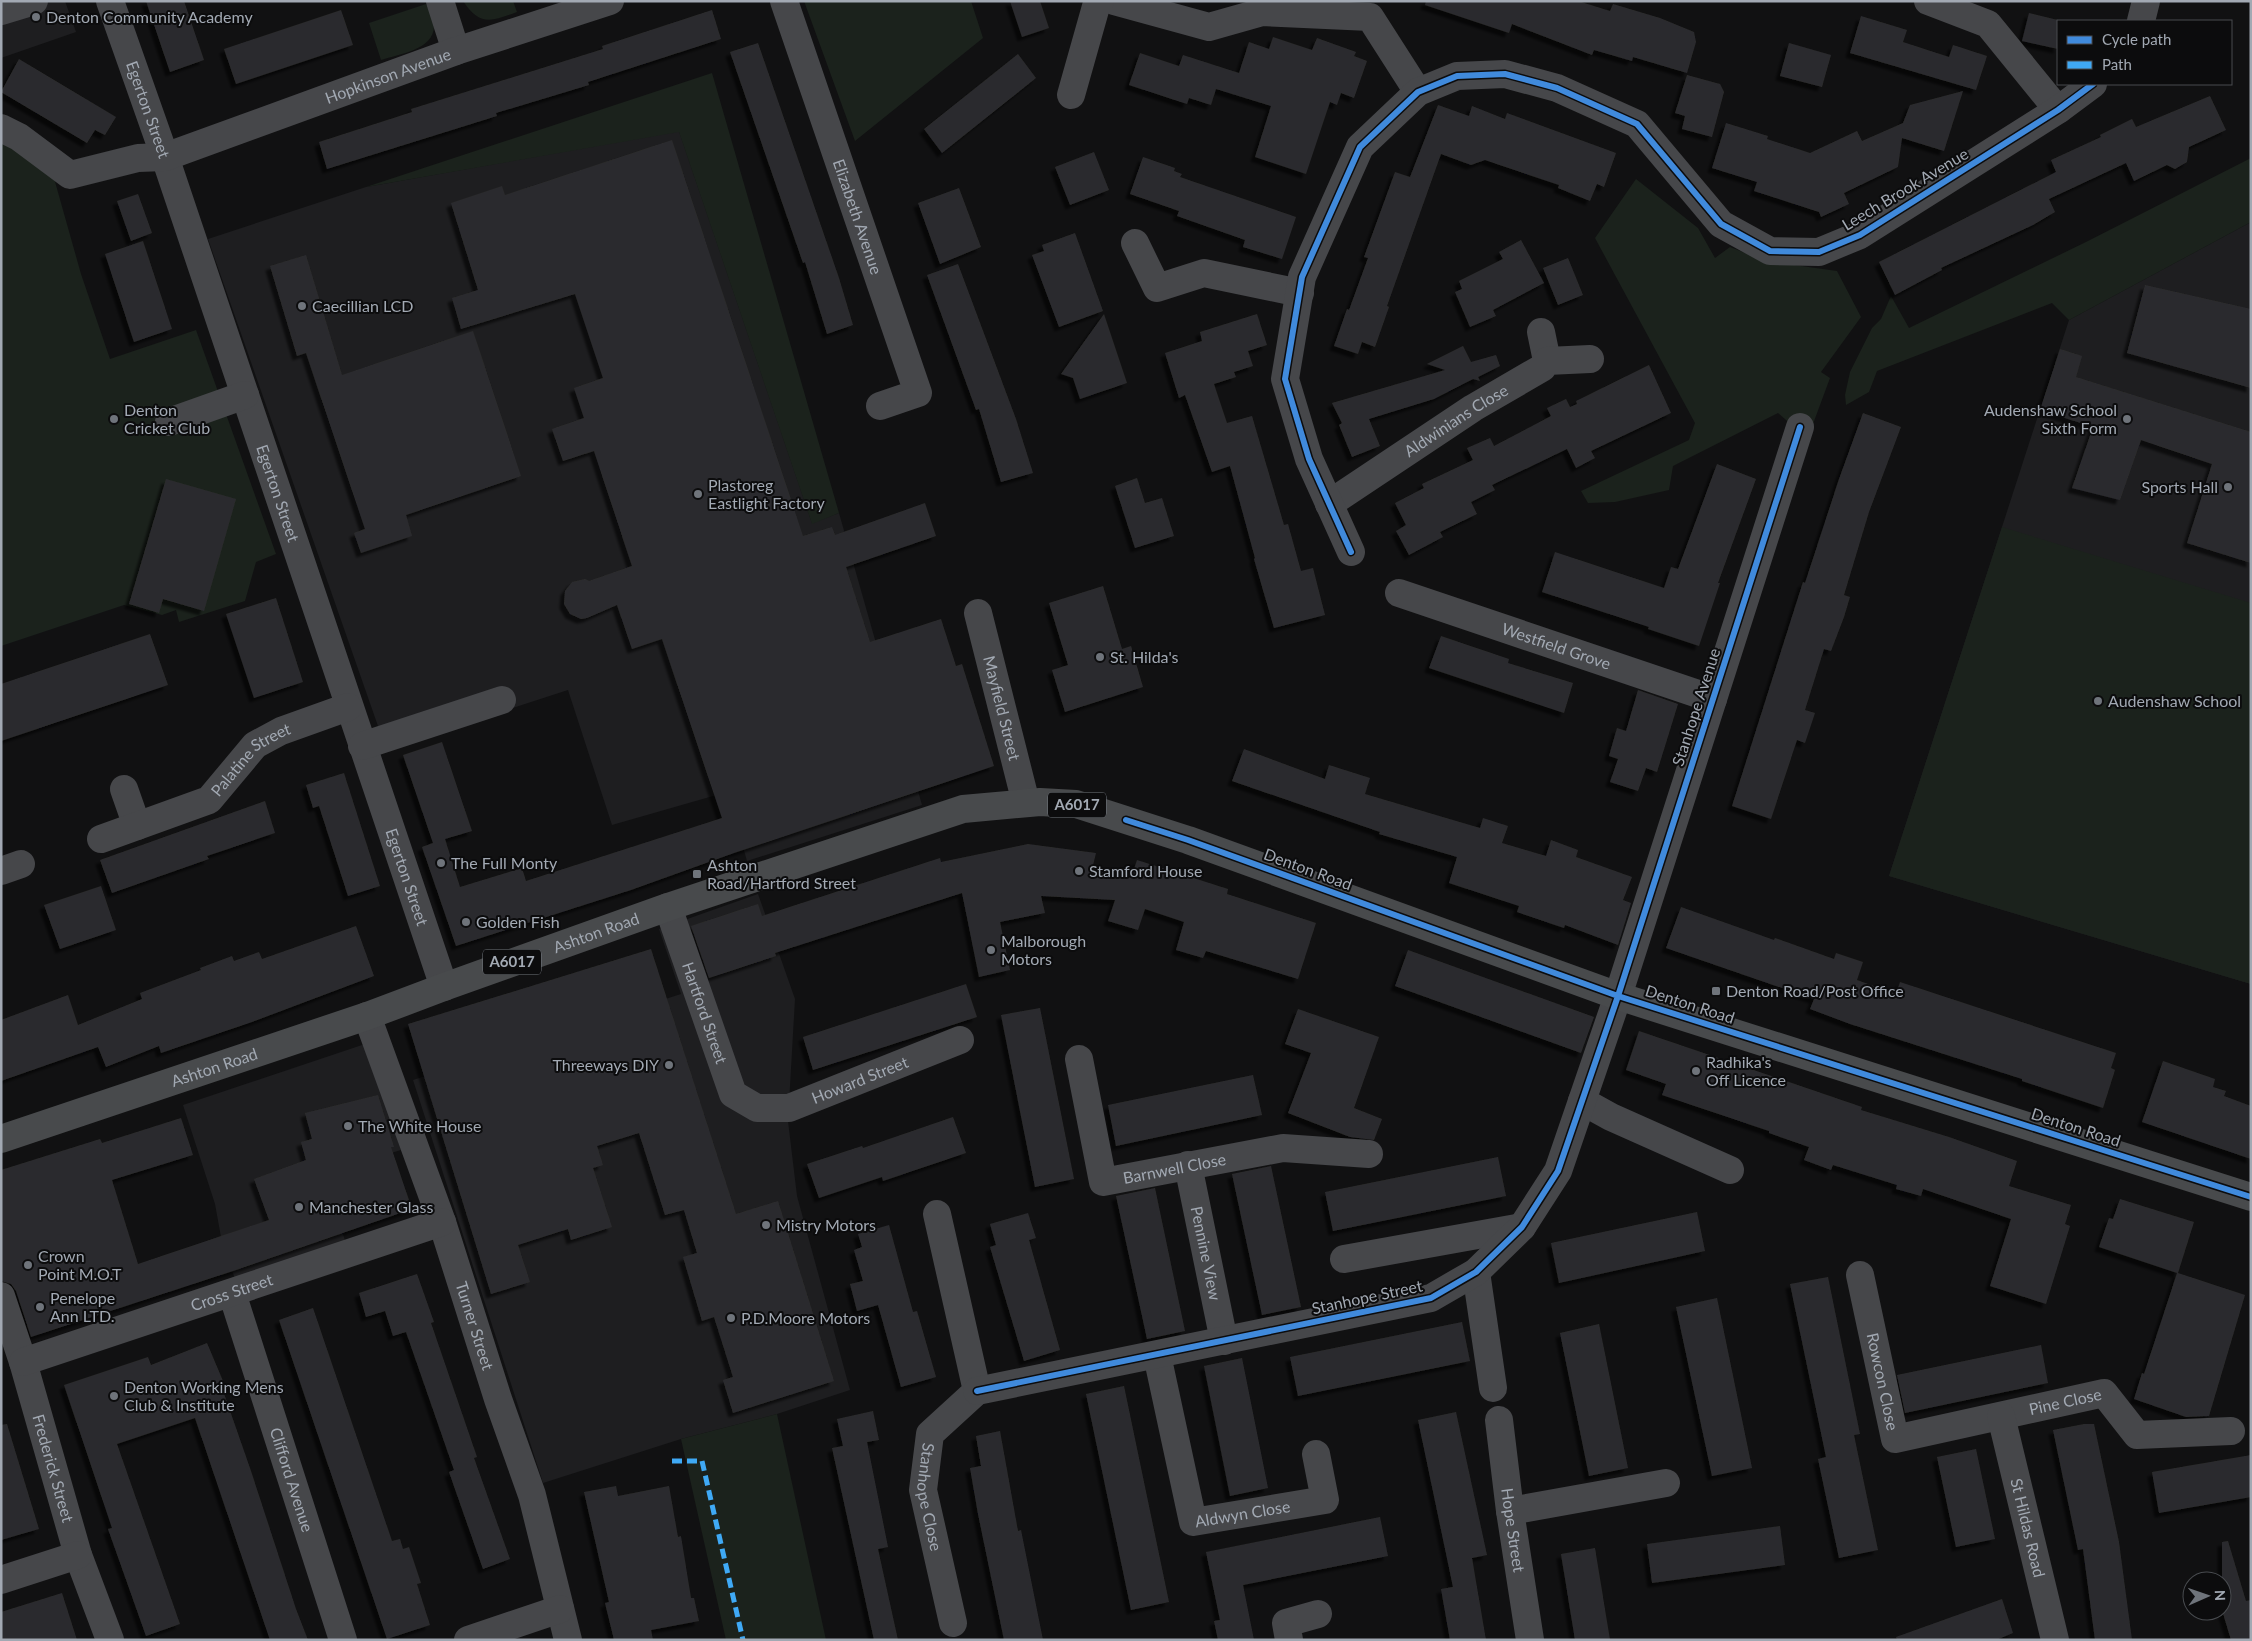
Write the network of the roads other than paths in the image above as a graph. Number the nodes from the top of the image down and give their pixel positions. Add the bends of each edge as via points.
1 (34, 1) edge
2 (110, 1) edge
3 (440, 1) edge
4 (610, 1) edge
5 (784, 1) edge
6 (1100, 1) edge
7 (1114, 1) edge
8 (1928, 1) edge
9 (2146, 1) edge
10 (1, 11) edge
11 (2142, 20) edge
12 (456, 51) junction
13 (2092, 85) edge
14 (1418, 92) junction
15 (1070, 94) dead end
16 (2058, 110) junction
17 (1, 128) edge
18 (165, 157) junction
19 (1135, 243) dead end
20 (1300, 293) junction
21 (1541, 332) dead end
22 (1590, 359) dead end
23 (1547, 361) junction
24 (245, 396) junction
25 (880, 406) dead end
26 (169, 422) dead end
27 (1800, 427) dead end
28 (1329, 504) junction
29 (1350, 552) dead end
30 (1399, 593) dead end
31 (978, 613) dead end
32 (1713, 699) junction
33 (502, 700) dead end
34 (348, 707) junction
35 (362, 746) junction
36 (124, 788) dead end
37 (1026, 803) junction
38 (137, 826) junction
39 (101, 839) dead end
40 (668, 907) junction
41 (444, 986) junction
42 (1618, 996) junction
43 (367, 1016) junction
44 (960, 1040) dead end
45 (1079, 1059) dead end
46 (1582, 1101) junction
47 (757, 1108) joint
48 (1, 1139) edge
49 (1369, 1154) dead end
50 (1188, 1166) junction
51 (1730, 1170) dead end
52 (2251, 1196) edge
53 (937, 1214) dead end
54 (442, 1222) junction
55 (1522, 1227) junction
56 (1344, 1259) dead end
57 (1476, 1272) junction
58 (1860, 1276) dead end
59 (232, 1293) junction
60 (1, 1296) edge
61 (1224, 1341) junction
62 (1157, 1355) junction
63 (22, 1362) junction
64 (1493, 1388) dead end
65 (977, 1391) junction
66 (2001, 1416) junction
67 (1499, 1420) dead end
68 (2231, 1431) dead end
69 (1316, 1454) dead end
70 (1666, 1483) dead end
71 (1510, 1511) junction
72 (78, 1555) junction
73 (1, 1580) edge
74 (560, 1609) junction
75 (1318, 1614) dead end
76 (953, 1623) dead end
77 (110, 1640) edge
78 (343, 1640) edge
79 (468, 1640) edge
80 (568, 1640) edge
81 (1289, 1640) edge
82 (1530, 1640) edge
83 (2055, 1640) edge

1 - 10 street
2 - 18 street, Egerton Street
3 - 12 street
4 - 12 street, Hopkinson Avenue
5 - 25 street, Elizabeth Avenue via 918,393
6 - 15 street
7 - 14 street via 1209,27 1262,12 1370,18
8 - 16 street via 1988,24
9 - 11 street
12 - 18 street, Hopkinson Avenue
13 - 16 street, Leech Brook Avenue
14 - 16 street, Leech Brook Avenue via 1458,76 1505,74 1557,88 1637,124 1721,224 1770,251 1819,252 1860,235
14 - 20 street, Leech Brook Avenue via 1360,147 1302,277
17 - 18 street, Hopkinson Avenue via 19,137 70,176 138,158
18 - 24 street, Egerton Street
19 - 20 street via 1157,288 1204,273
20 - 28 street, Leech Brook Avenue via 1285,379 1309,459
21 - 23 street
22 - 23 street
23 - 28 street, Aldwinians Close via 1542,368 1473,408
24 - 26 street
24 - 34 street, Egerton Street
27 - 32 street, Stanhope Avenue
28 - 29 street, Leech Brook Avenue
30 - 32 street, Westfield Grove
31 - 37 street, Mayfield Street
32 - 42 street, Stanhope Avenue
33 - 35 street
34 - 35 street, Egerton Street
34 - 38 street, Palatine Street via 281,731 255,745 209,800
35 - 41 street, Egerton Street
36 - 38 street
37 - 40 highway, Ashton Road / A6017 via 963,809
37 - 42 highway, Denton Road / A6017 via 1076,804 1188,840
38 - 39 street, Palatine Street
40 - 41 highway, Ashton Road / A6017
40 - 47 street, Hartford Street via 733,1094
41 - 43 highway, Ashton Road / A6017
42 - 46 street, Stanhope Street
42 - 52 highway, Denton Road / A6017
43 - 48 highway, Ashton Road / A6017
43 - 54 street, Turner Street
44 - 47 street, Howard Street via 789,1108
45 - 50 street, Barnwell Close via 1103,1182
46 - 51 street via 1610,1117
46 - 55 street, Stanhope Street via 1558,1171
49 - 50 street, Barnwell Close via 1282,1148
50 - 61 street, Pennine View
53 - 65 street
54 - 59 street, Cross Street
54 - 74 street, Turner Street via 532,1495
55 - 56 street
55 - 57 street, Stanhope Street
57 - 61 street, Stanhope Street via 1431,1298
57 - 64 street
58 - 66 street, Rowcon Close via 1895,1439
59 - 63 street, Cross Street
59 - 78 street, Clifford Avenue
60 - 63 street, Frederick Street
61 - 62 street, Stanhope Street
62 - 65 street, Stanhope Street
62 - 69 street, Aldwyn Close via 1193,1522 1326,1500
63 - 72 street, Frederick Street
65 - 76 street, Stanhope Close via 930,1434 923,1490
66 - 68 street, Pine Close via 2104,1393 2137,1435
66 - 83 street, St Hildas Road
67 - 71 street, Hope Street
70 - 71 street
71 - 82 street, Hope Street
72 - 73 street
72 - 77 street, Frederick Street
74 - 79 street
74 - 80 street, Turner Street
75 - 81 street via 1286,1623

